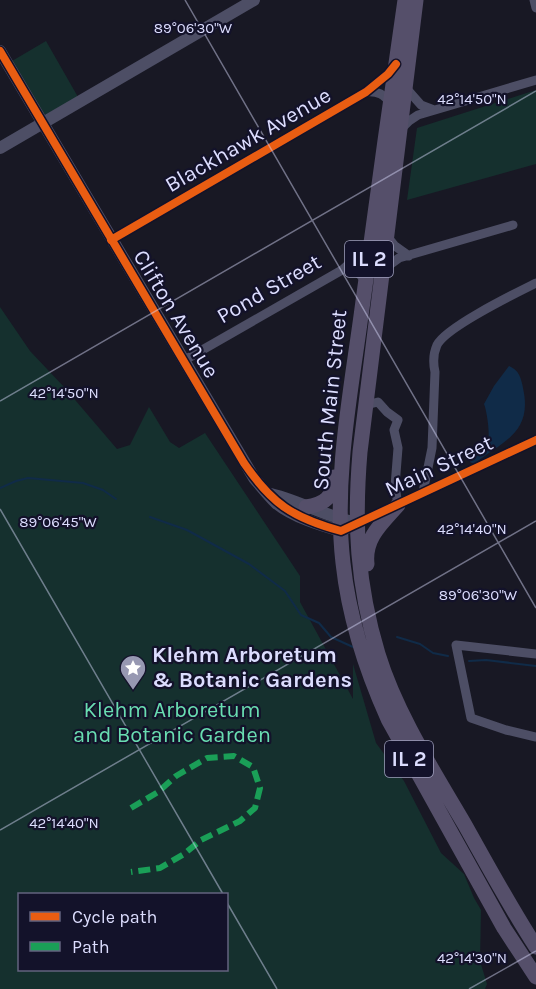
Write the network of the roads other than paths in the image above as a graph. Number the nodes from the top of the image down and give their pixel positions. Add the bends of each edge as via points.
1 (254, 0) edge
2 (405, 0) edge
3 (416, 0) edge
4 (534, 0) edge
5 (536, 8) edge
6 (0, 51) edge
7 (396, 64) junction
8 (536, 80) edge
9 (406, 88) junction
10 (366, 92) junction
11 (391, 104) junction
12 (434, 110) junction
13 (42, 123) junction
14 (401, 129) junction
15 (0, 148) edge
16 (513, 225) dead end
17 (387, 236) junction
18 (111, 240) junction
19 (371, 242) junction
20 (409, 256) junction
21 (342, 270) junction
22 (383, 273) junction
23 (366, 282) junction
24 (536, 283) edge
25 (183, 361) junction
26 (366, 405) junction
27 (347, 425) junction
28 (536, 440) edge
29 (423, 492) junction
30 (267, 493) junction
31 (398, 505) junction
32 (306, 507) junction
33 (346, 524) junction
34 (536, 654) edge
35 (399, 704) junction
36 (536, 737) edge
37 (536, 947) edge
38 (536, 977) edge

1 - 13 street
2 - 7 main road, South Main Street / IL 2
3 - 9 main road, South Main Street / IL 2
4 - 5 street
6 - 13 street, Clifton Avenue
7 - 10 street, Blackhawk Avenue
7 - 11 main road, South Main Street / IL 2
8 - 12 street
9 - 12 street via 412,98
9 - 14 main road, South Main Street / IL 2
10 - 11 street, Blackhawk Avenue via 381,93
10 - 18 street, Blackhawk Avenue
11 - 19 main road, South Main Street / IL 2
12 - 14 street via 414,117
13 - 15 street
13 - 18 street, Clifton Avenue
14 - 17 main road, South Main Street / IL 2
16 - 20 street
17 - 20 street
17 - 22 main road, South Main Street / IL 2
18 - 25 street, Clifton Avenue
19 - 21 street, Pond Street
19 - 23 main road, South Main Street / IL 2
20 - 22 street via 393,262
21 - 23 street, Pond Street via 356,271
21 - 25 street, Pond Street
22 - 26 main road, South Main Street / IL 2
23 - 27 main road, South Main Street / IL 2
24 - 29 street via 464,322 438,343 432,362 432,448
25 - 30 street, Clifton Avenue via 244,463
26 - 31 street via 378,402 398,420 394,430 398,448
26 - 33 main road, South Main Street / IL 2 via 358,471
27 - 32 main road via 338,446 333,491 325,501
27 - 33 main road, South Main Street / IL 2 via 341,476
28 - 29 street, Main Street
29 - 31 street, Main Street
30 - 32 street
30 - 33 street, Clifton Avenue via 284,508 325,526
31 - 33 street, Main Street
31 - 35 main road via 375,530 366,558 373,603
32 - 33 street
33 - 35 main road, South Main Street / IL 2 via 379,656
33 - 38 main road, South Main Street / IL 2 via 343,564 350,612 372,685 432,801
34 - 36 street via 456,645 471,718
35 - 37 main road, South Main Street / IL 2

